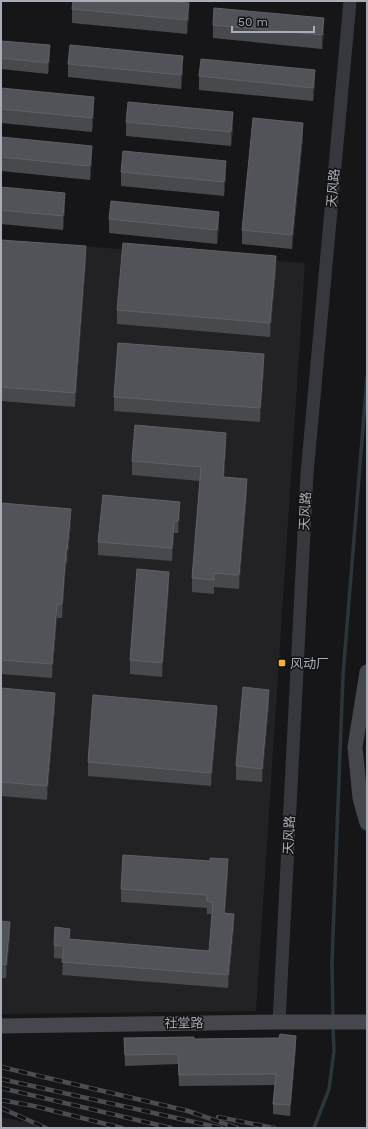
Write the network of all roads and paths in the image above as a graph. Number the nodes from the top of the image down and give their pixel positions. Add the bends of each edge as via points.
1 (350, 1) edge
2 (367, 672) edge
3 (367, 823) edge
4 (279, 1022) junction
5 (367, 1022) edge
6 (1, 1026) edge

1 - 4 street, 天风路 via 307,474
2 - 3 main road via 355,747 360,798
4 - 5 main road, 社堂路
4 - 6 main road, 社堂路

